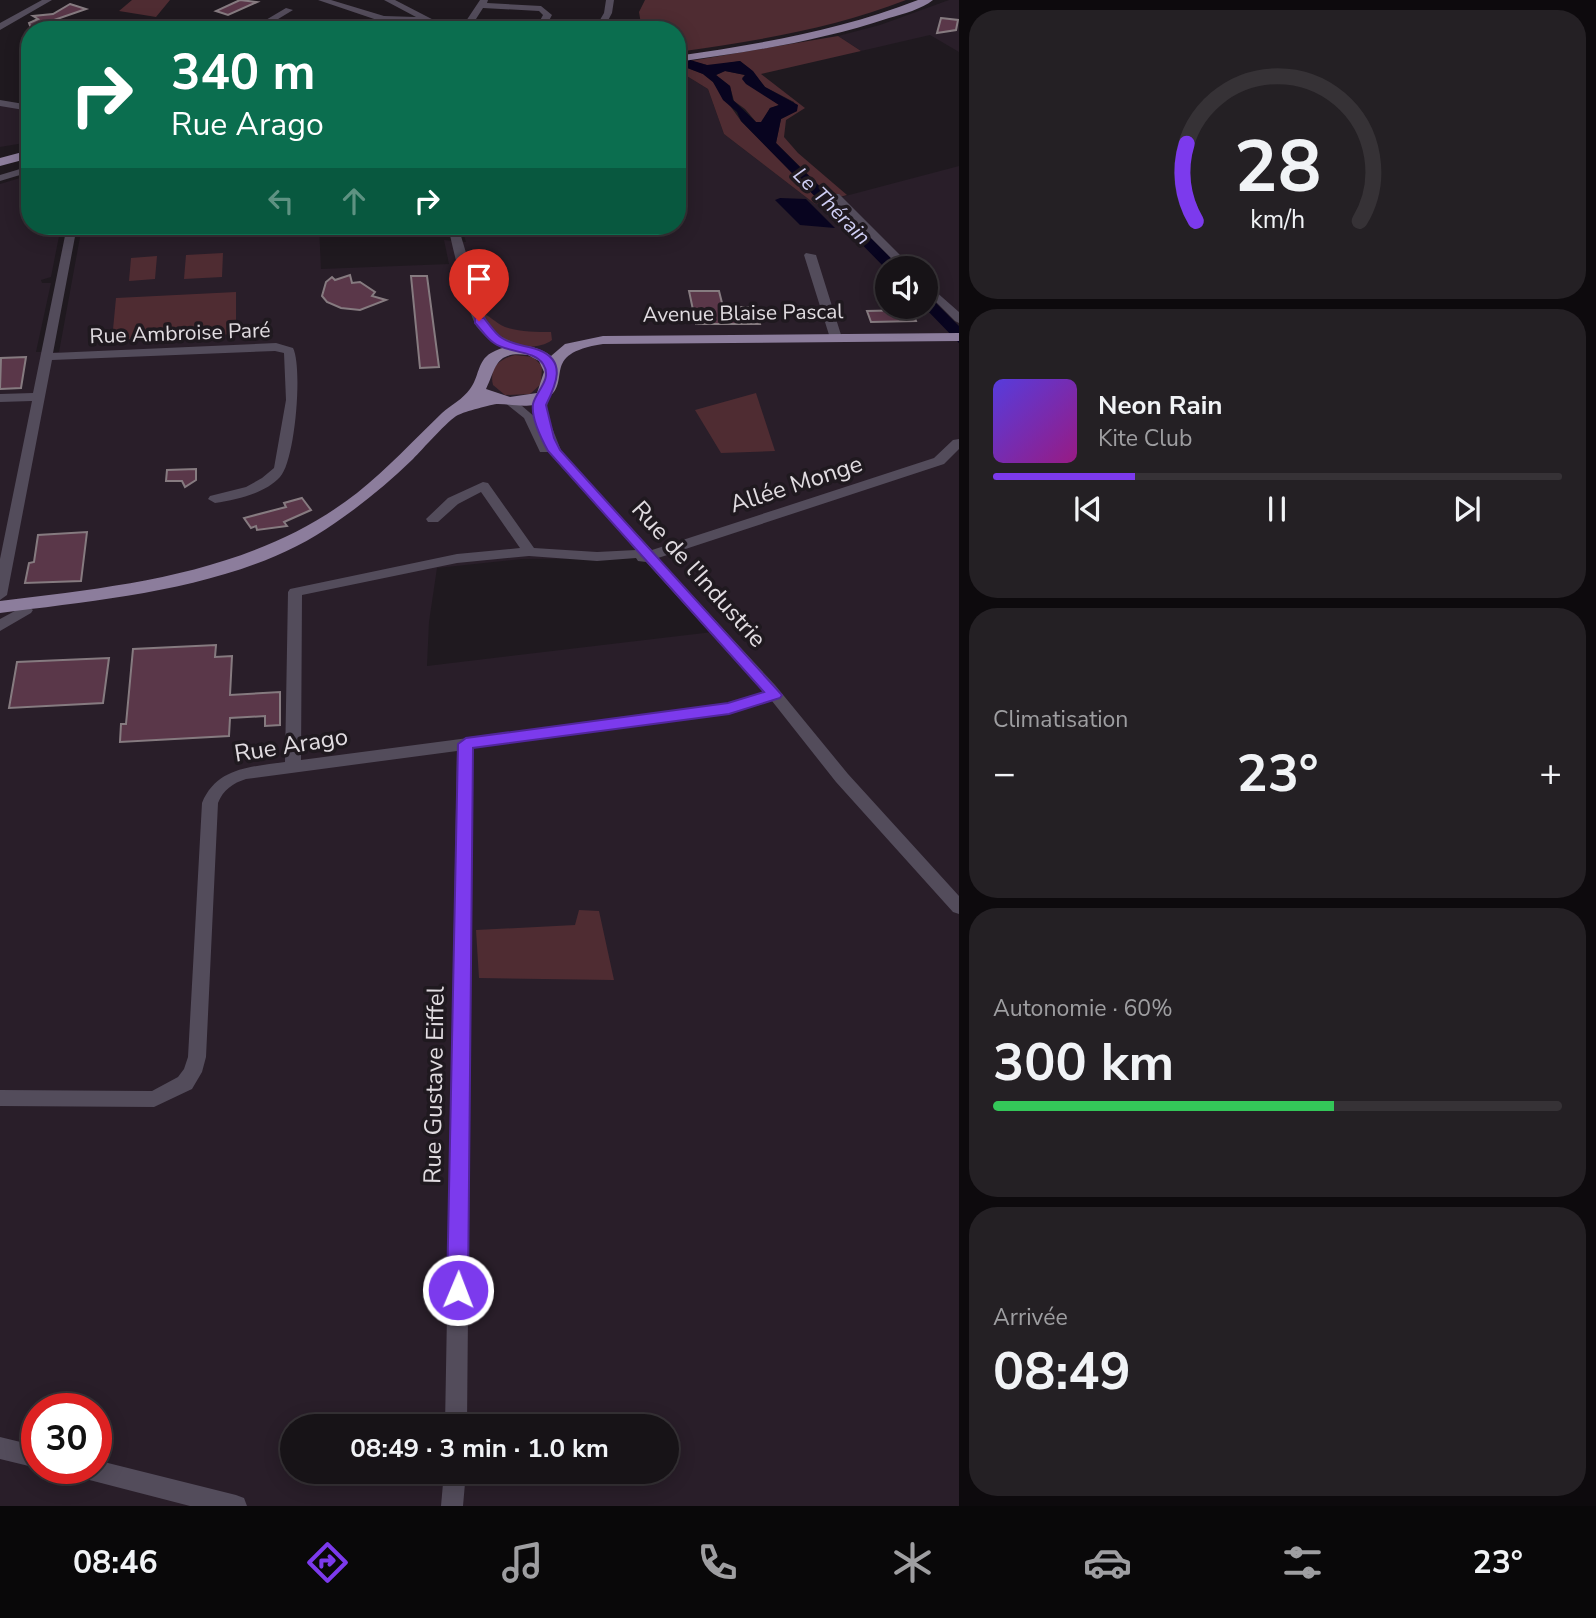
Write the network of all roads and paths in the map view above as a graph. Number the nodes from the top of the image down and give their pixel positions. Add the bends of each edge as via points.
1 (48, 0) edge
2 (322, 0) edge
3 (388, 0) edge
4 (610, 0) edge
5 (917, 0) edge
6 (928, 0) edge
7 (483, 3) edge
8 (289, 9) dead end
9 (429, 20) joint
10 (268, 21) edge
11 (402, 21) edge
12 (420, 21) edge
13 (470, 21) edge
14 (544, 21) edge
15 (603, 21) edge
16 (0, 27) edge
17 (686, 56) edge
18 (686, 56) edge
19 (0, 103) edge
20 (21, 106) edge
21 (21, 146) edge
22 (0, 150) edge
23 (21, 157) edge
24 (0, 162) edge
25 (21, 172) edge
26 (0, 178) edge
27 (835, 196) dead end
28 (70, 235) edge
29 (451, 235) edge
30 (454, 235) edge
31 (810, 255) dead end
32 (896, 256) edge
33 (938, 298) edge
34 (959, 319) edge
35 (951, 334) edge
36 (836, 335) junction
37 (524, 350) junction
38 (46, 357) junction
39 (490, 360) junction
40 (552, 373) junction
41 (482, 379) junction
42 (542, 395) junction
43 (38, 397) junction
44 (0, 398) edge
45 (504, 401) junction
46 (958, 443) edge
47 (215, 499) dead end
48 (433, 519) dead end
49 (530, 552) junction
50 (644, 555) junction
51 (0, 595) edge
52 (0, 607) edge
53 (26, 610) junction
54 (0, 613) edge
55 (0, 626) edge
56 (772, 696) junction
57 (466, 744) junction
58 (293, 767) junction
59 (956, 905) edge
60 (0, 1098) edge
61 (456, 1414) edge
62 (0, 1448) edge
63 (21, 1453) edge
64 (112, 1475) edge
65 (454, 1484) edge
66 (236, 1506) edge
67 (452, 1506) edge

1 - 16 street
2 - 11 street
3 - 9 street
4 - 15 street
5 - 17 main road via 810,33
6 - 18 main road via 844,28 754,48
7 - 13 street
7 - 14 street via 541,9 548,15
8 - 10 street
9 - 12 street
19 - 20 street
21 - 22 main road
23 - 24 main road
25 - 26 street
27 - 32 street
28 - 38 street
29 - 39 street via 472,325 489,347
30 - 37 street via 481,324 494,338
31 - 36 street
33 - 34 street
35 - 36 main road, Avenue Blaise Pascal
36 - 37 main road, Avenue Blaise Pascal via 600,336
36 - 40 main road, Avenue Blaise Pascal via 597,341 562,352
37 - 39 main road, Avenue Blaise Pascal
37 - 40 main road via 547,359
38 - 43 street
38 - 47 street, Rue Ambroise Paré via 276,347 289,351 292,400 280,469 254,487
39 - 41 main road
40 - 42 main road, Avenue Blaise Pascal
41 - 45 main road via 487,393
41 - 52 main road via 476,393 369,492 287,544 235,565 163,585
42 - 45 main road via 528,401
42 - 50 street, Rue de l'Industrie via 540,405 552,448
43 - 44 street
43 - 51 street
45 - 50 street, Rue de l'Industrie via 528,414 544,448
45 - 53 main road via 465,408 363,506 277,554 181,586
46 - 50 street, Allée Monge via 942,460
48 - 49 street via 453,501 483,486
49 - 50 street, Allée Monge
49 - 58 street, Allée Monge via 424,563 295,592
50 - 56 street, Rue de l'Industrie
53 - 54 main road
53 - 55 street
56 - 57 street, Rue Arago via 729,709
56 - 59 street, Rue de l'Industrie via 816,752
57 - 58 street, Rue Arago
57 - 61 street, Rue Gustave Eiffel
58 - 60 street, Rue Arago via 234,777 220,785 210,803 197,1057 185,1083 147,1100
62 - 63 street
64 - 66 street
65 - 67 street

